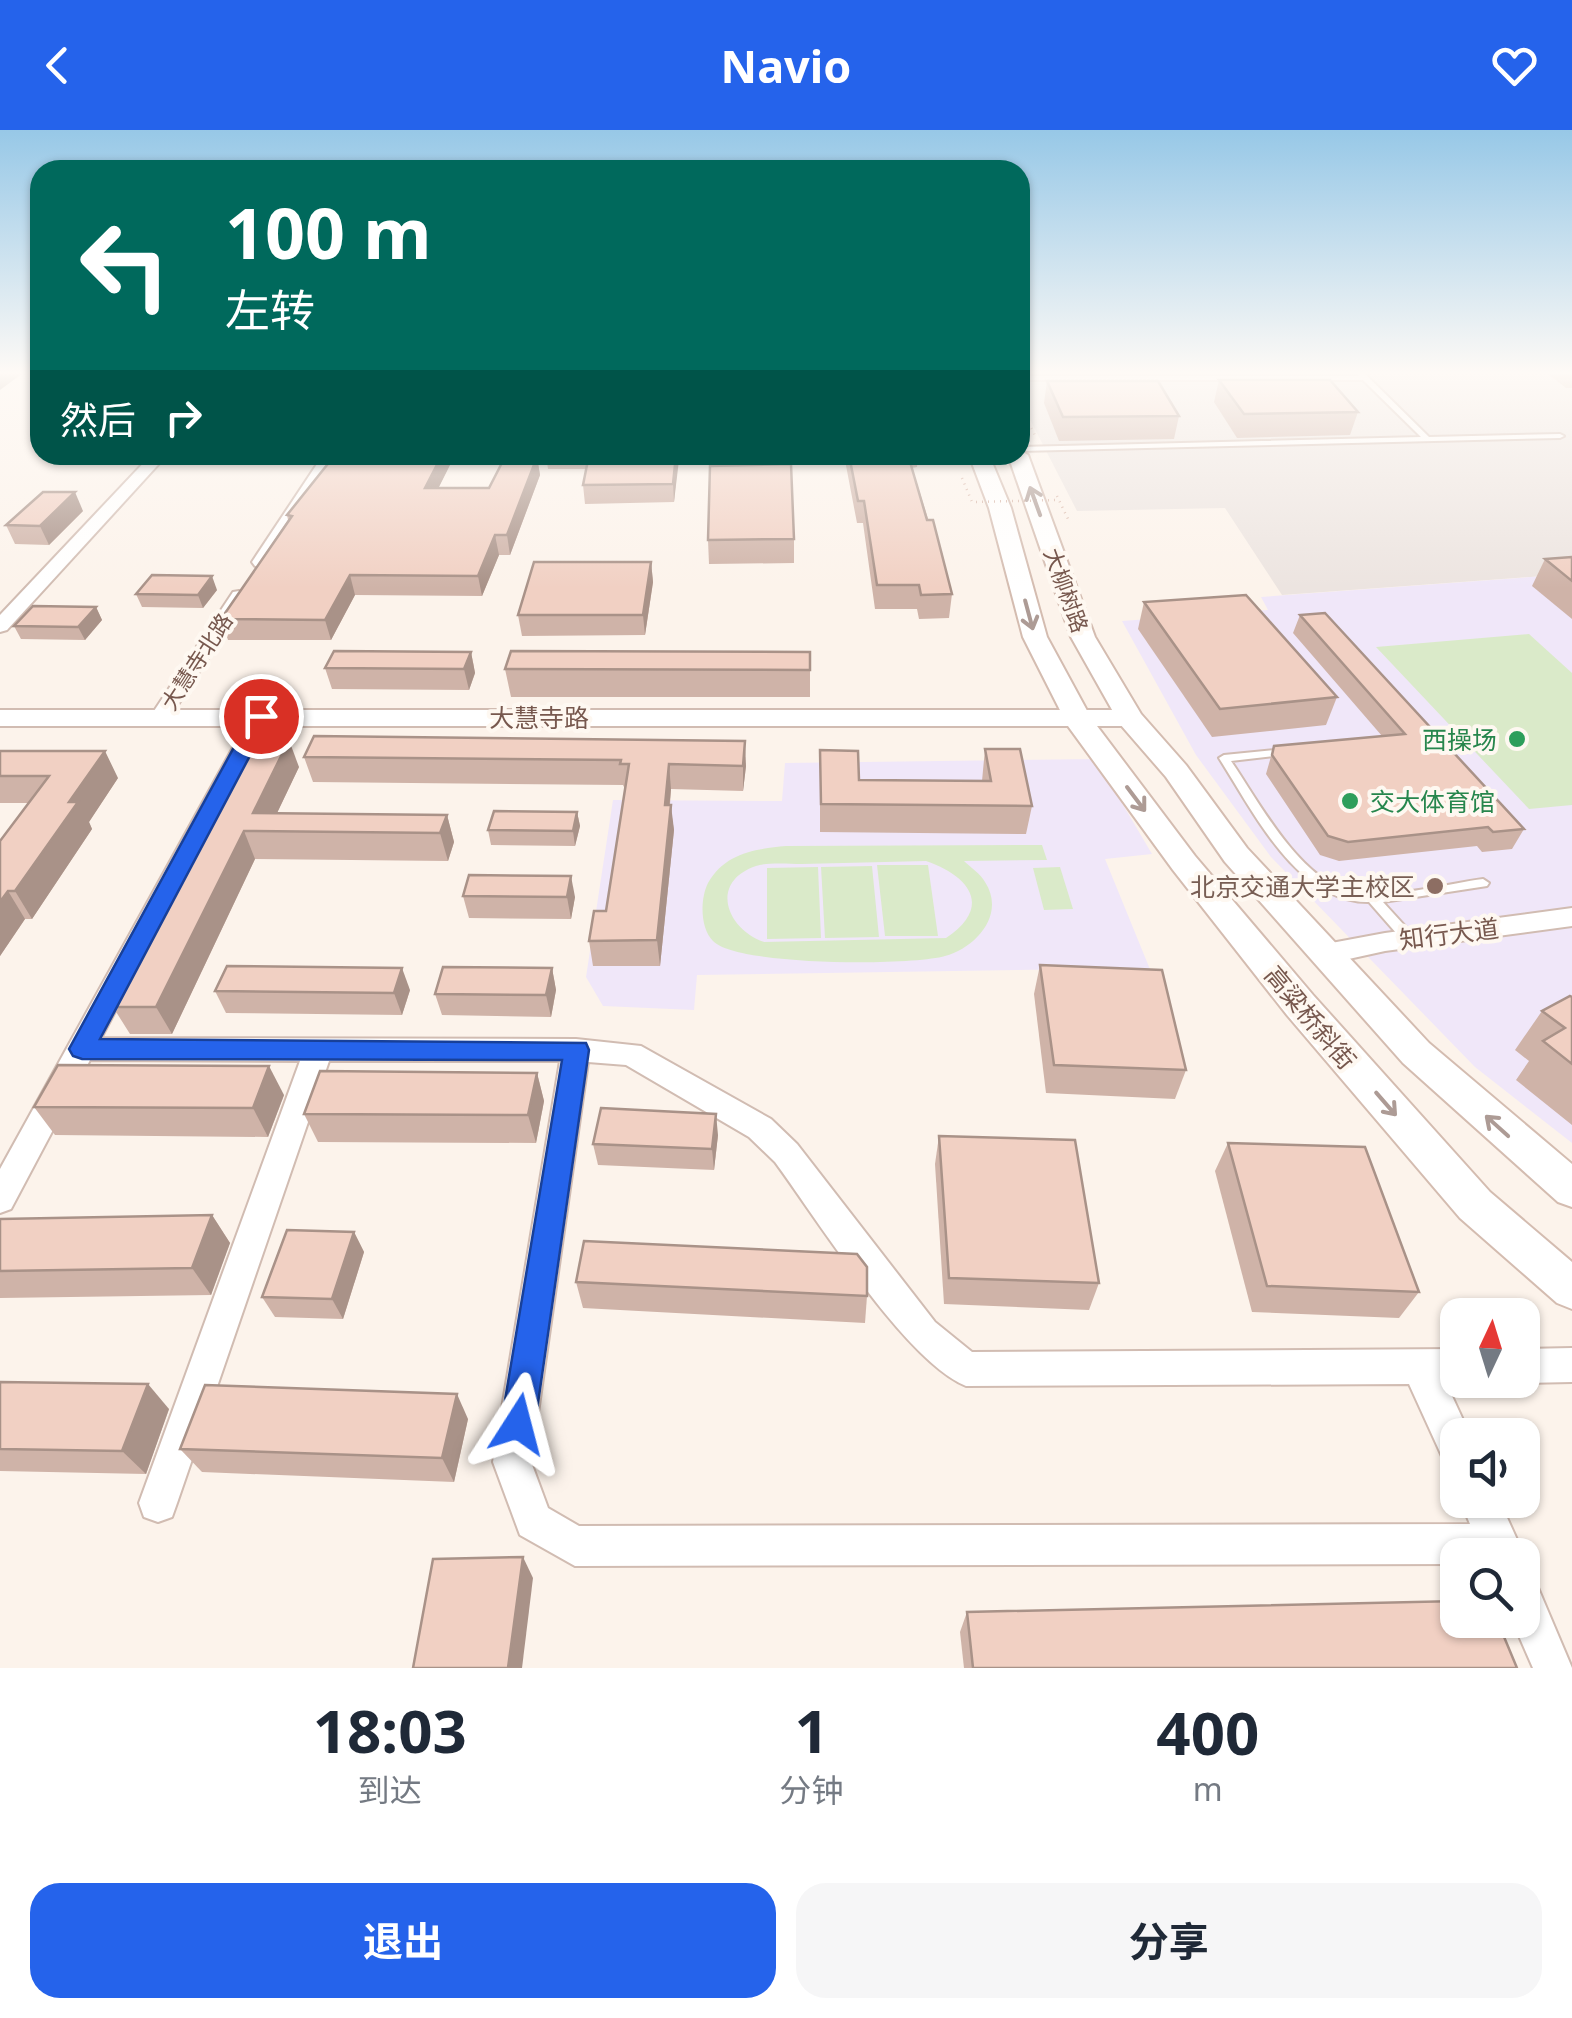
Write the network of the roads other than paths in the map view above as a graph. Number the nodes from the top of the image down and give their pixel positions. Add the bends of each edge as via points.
1 (1265, 445) edge
2 (1030, 452) edge
3 (150, 465) edge
4 (324, 465) edge
5 (983, 465) edge
6 (1023, 465) edge
7 (0, 626) edge
8 (261, 716) junction
9 (160, 717) junction
10 (0, 718) edge
11 (1130, 718) junction
12 (1078, 720) junction
13 (1301, 751) edge
14 (1483, 884) dead end
15 (1372, 897) junction
16 (1572, 917) edge
17 (1410, 938) junction
18 (1326, 954) junction
19 (82, 1049) junction
20 (318, 1050) junction
21 (576, 1050) junction
22 (1572, 1189) edge
23 (0, 1199) edge
24 (1572, 1290) edge
25 (1572, 1365) edge
26 (1440, 1366) edge
27 (1540, 1366) edge
28 (1420, 1367) junction
29 (1443, 1418) edge
30 (158, 1503) dead end
31 (1440, 1550) edge
32 (1540, 1637) edge
33 (1554, 1668) edge

1 - 2 lane
3 - 7 street
4 - 9 street, 大慧寺北路
5 -> 12 main road, 大柳树路 via 1035,637
11 -> 6 main road, 大柳树路 via 1083,637
8 - 9 street, 大慧寺路
8 - 12 street, 大慧寺路
8 - 19 street
9 - 10 street, 大慧寺路
11 - 12 street, 大慧寺路
11 - 18 main road, 高粱桥斜街 via 1236,856
12 -> 24 main road, 高粱桥斜街 via 1300,1006 1475,1205
13 - 15 lane via 1224,758 1319,883 1341,894
14 - 15 lane
15 - 17 lane
16 - 17 street, 知行大道
17 - 18 street, 知行大道
22 -> 18 main road, 高粱桥斜街 via 1416,1053
19 - 20 street
19 - 23 street
20 - 21 street
20 - 30 street
21 - 28 street via 630,1054 760,1128 923,1334 966,1370
21 - 31 street via 512,1462 534,1521 575,1546
25 - 27 street
26 - 28 street
28 - 29 street
32 - 33 street

